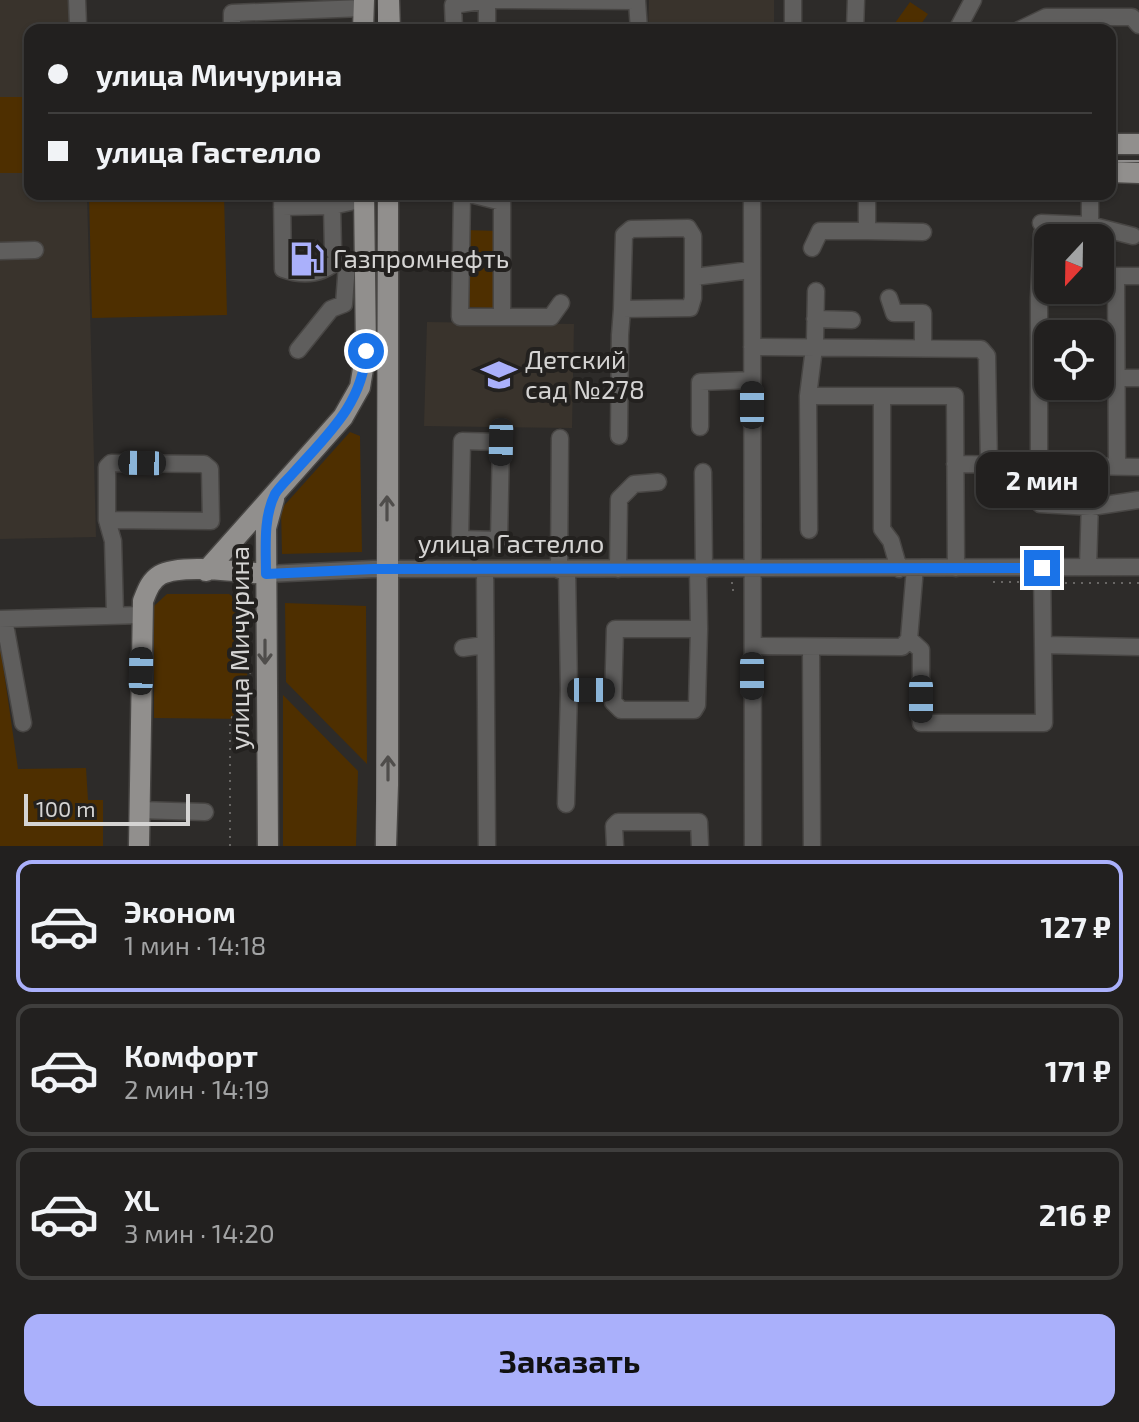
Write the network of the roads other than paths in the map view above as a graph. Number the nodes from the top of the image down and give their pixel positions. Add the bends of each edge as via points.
1 (77, 0) edge
2 (389, 0) edge
3 (496, 0) edge
4 (793, 0) edge
5 (856, 0) edge
6 (973, 0) edge
7 (364, 4) edge
8 (78, 24) edge
9 (232, 24) edge
10 (363, 24) edge
11 (390, 24) edge
12 (454, 24) edge
13 (487, 24) edge
14 (639, 24) edge
15 (793, 24) edge
16 (855, 24) edge
17 (960, 24) edge
18 (1048, 24) edge
19 (1139, 25) edge
20 (1116, 144) edge
21 (1139, 144) edge
22 (1116, 172) edge
23 (1139, 173) edge
24 (282, 200) edge
25 (351, 200) edge
26 (363, 200) edge
27 (388, 200) edge
28 (399, 200) edge
29 (462, 200) edge
30 (494, 200) edge
31 (752, 200) edge
32 (867, 200) edge
33 (1090, 200) edge
34 (332, 206) junction
35 (1041, 223) dead end
36 (1047, 224) edge
37 (1090, 224) edge
38 (388, 228) junction
39 (867, 231) junction
40 (923, 232) dead end
41 (1114, 234) edge
42 (1133, 236) dead end
43 (812, 248) dead end
44 (35, 250) dead end
45 (0, 251) edge
46 (351, 266) junction
47 (751, 270) junction
48 (1114, 276) edge
49 (1139, 276) edge
50 (694, 277) junction
51 (816, 291) dead end
52 (889, 298) dead end
53 (561, 303) dead end
54 (1041, 304) edge
55 (1111, 304) edge
56 (622, 309) junction
57 (502, 317) junction
58 (815, 319) junction
59 (852, 320) dead end
60 (752, 347) junction
61 (814, 347) junction
62 (923, 348) junction
63 (298, 350) dead end
64 (1118, 378) junction
65 (1139, 378) edge
66 (752, 380) junction
67 (808, 396) junction
68 (882, 397) junction
69 (700, 427) dead end
70 (619, 436) dead end
71 (560, 438) dead end
72 (955, 464) junction
73 (989, 465) junction
74 (1039, 465) junction
75 (1117, 466) junction
76 (1139, 467) edge
77 (1091, 468) junction
78 (703, 472) dead end
79 (658, 482) dead end
80 (275, 493) junction
81 (1138, 500) edge
82 (1040, 504) dead end
83 (1091, 507) junction
84 (107, 520) junction
85 (809, 530) dead end
86 (480, 539) junction
87 (1088, 567) junction
88 (1139, 567) edge
89 (907, 568) junction
90 (956, 568) junction
91 (1042, 568) junction
92 (386, 569) junction
93 (478, 569) junction
94 (618, 569) junction
95 (563, 570) junction
96 (701, 570) junction
97 (752, 570) junction
98 (206, 571) junction
99 (266, 574) junction
100 (115, 614) junction
101 (142, 615) junction
102 (2, 619) edge
103 (699, 629) junction
104 (909, 639) junction
105 (484, 645) junction
106 (1044, 645) junction
107 (753, 646) junction
108 (811, 647) junction
109 (1139, 647) edge
110 (463, 648) dead end
111 (569, 690) junction
112 (613, 690) junction
113 (23, 723) dead end
114 (566, 804) dead end
115 (139, 810) junction
116 (205, 812) dead end
117 (139, 846) edge
118 (268, 846) edge
119 (386, 846) edge
120 (487, 846) edge
121 (615, 846) edge
122 (700, 846) edge
123 (753, 846) edge
124 (812, 846) edge

1 - 8 street
2 - 11 main road
3 - 14 street via 637,1
4 - 15 street
5 - 16 street
6 - 17 street
7 - 9 street via 232,13
7 - 10 main road
12 - 13 street via 453,5 487,0
18 - 19 street via 1132,17
20 - 21 main road
22 - 23 main road
24 - 34 street
24 - 46 street via 283,269 296,274
25 - 34 street
26 - 46 main road, улица Мичурина
27 - 38 main road
28 - 38 main road
29 - 57 street via 460,317
30 - 57 street via 502,202
31 - 47 street
32 - 39 street
33 - 37 street
34 - 46 street via 333,250
35 - 36 street
92 -> 38 main road
39 - 40 street
39 - 43 street via 820,231
41 - 42 street
44 - 45 street
46 - 63 street via 344,304 331,309
46 - 80 main road, улица Мичурина via 366,351 360,387 343,417
47 - 50 street
47 - 60 street
48 - 49 street
50 - 56 street via 690,308
50 - 56 street via 688,228 631,229 624,235
51 - 58 street
52 - 62 street via 894,313 923,313
53 - 57 street via 551,317
54 - 74 street
55 - 64 street
56 - 70 street
58 - 59 street
58 - 61 street
60 - 61 street
60 - 66 street
61 - 62 street
61 - 67 street
62 - 73 street via 981,349 987,356
64 - 65 street
64 - 75 street
66 - 69 street via 700,382
66 - 97 street
67 - 68 street
67 - 85 street
68 - 72 street via 955,396
68 - 89 street via 882,529
71 - 95 street
72 - 73 street
72 - 90 street
73 - 74 street
74 - 77 street
75 - 76 street
75 - 77 street
77 - 83 street
78 - 96 street
79 - 94 street via 634,484 619,499
80 - 98 main road
80 - 99 main road, улица Мичурина via 266,528
81 - 83 street
82 - 83 street
83 - 87 street
84 - 84 street via 111,463 204,464 210,469 211,521
84 - 100 street via 113,541
86 - 86 street via 460,539 462,441 501,442 499,540
86 - 93 street
87 - 88 street, улица Гастелло
87 - 91 street, улица Гастелло
89 - 90 street, улица Гастелло
89 - 97 street, улица Гастелло
89 - 104 street
90 - 91 street, улица Гастелло
91 - 106 street
92 - 93 street, улица Гастелло
92 - 99 street, улица Гастелло
119 -> 92 main road
93 - 95 street, улица Гастелло
93 - 105 street
94 - 95 street, улица Гастелло
94 - 96 street, улица Гастелло
95 - 111 street
96 - 97 street, улица Гастелло
96 - 103 street
97 - 107 street
98 - 99 main road, улица Гастелло
98 - 101 main road, улица Гастелло via 174,570 159,576 149,585
99 -> 118 main road, улица Мичурина
100 - 101 street
100 - 102 street
101 - 115 main road, улица Гастелло
102 - 113 street
103 - 112 street via 615,629
103 - 112 street via 694,710 621,710 613,702
104 - 106 street via 921,650 921,723 1044,723
104 - 108 street via 902,647
105 - 110 street
105 - 120 street
106 - 109 street
107 - 108 street
107 - 123 street
108 - 124 street
111 - 112 street
111 - 114 street
115 - 116 street
115 - 117 main road, улица Гастелло
121 - 122 street via 618,822 699,822

